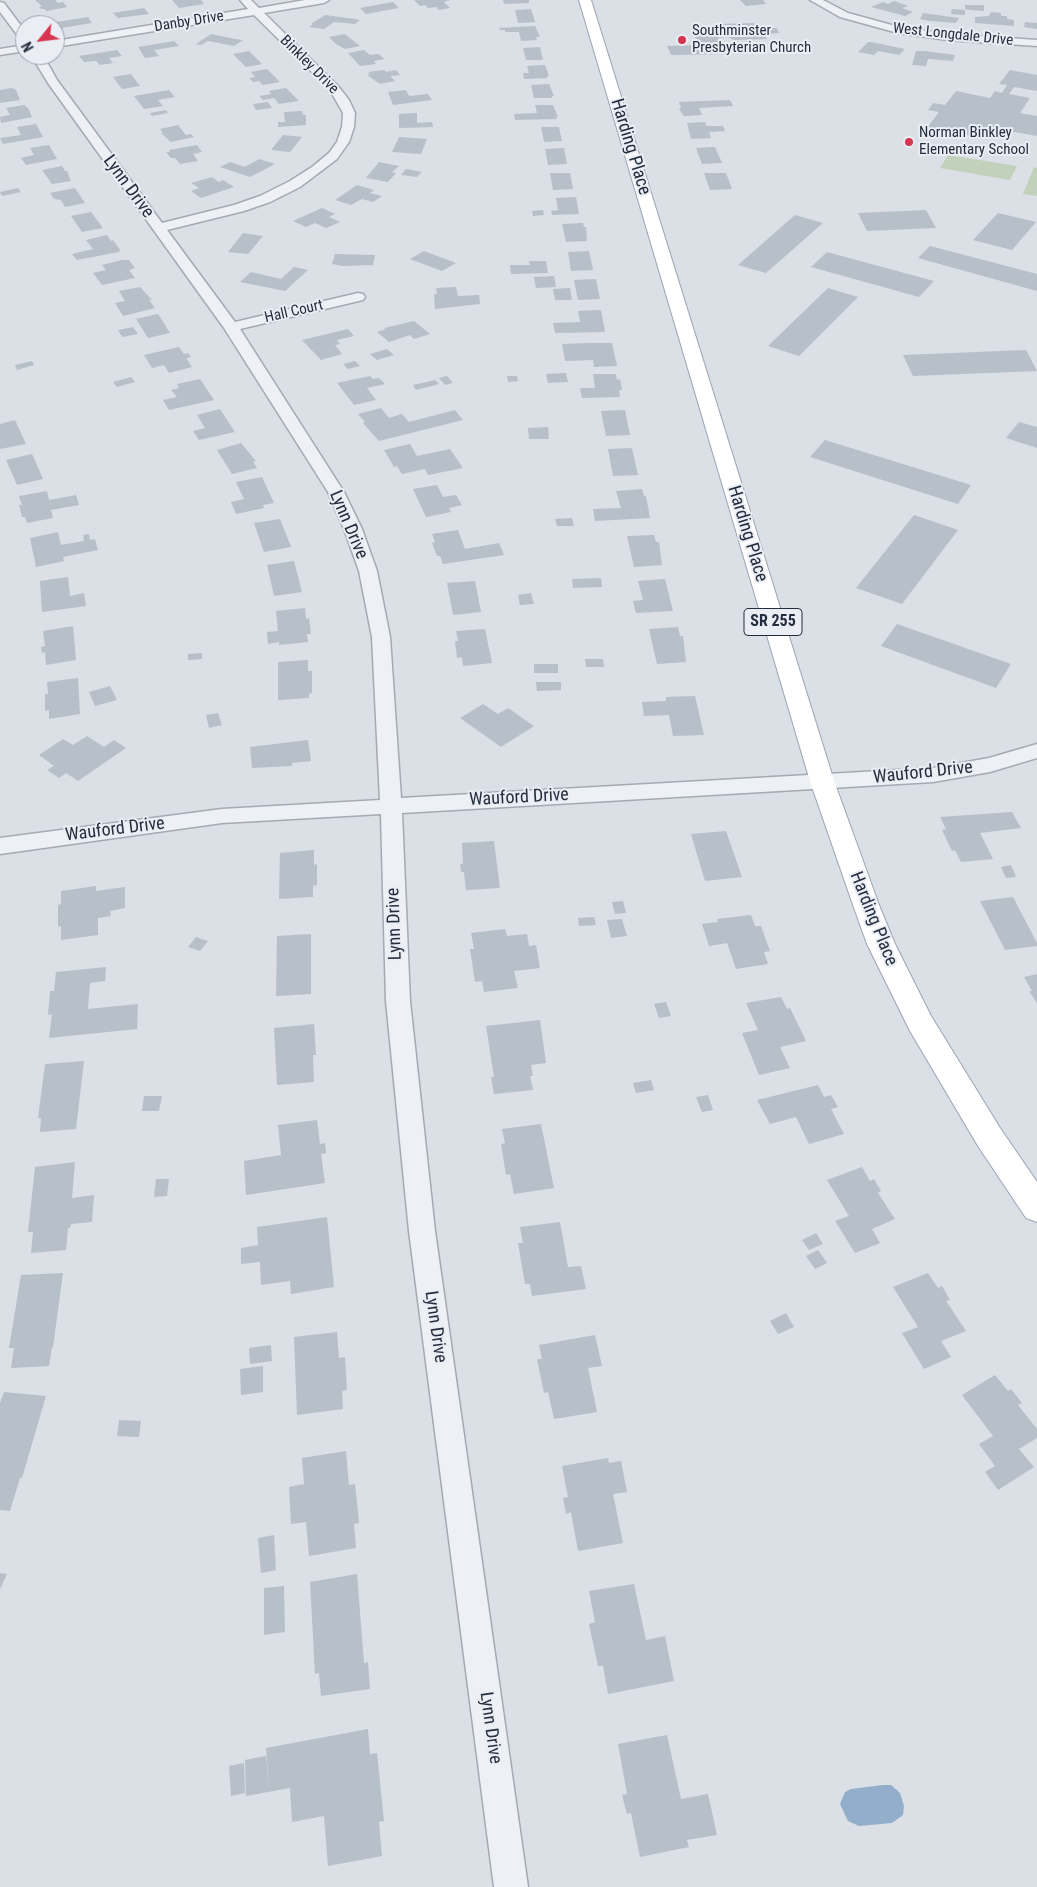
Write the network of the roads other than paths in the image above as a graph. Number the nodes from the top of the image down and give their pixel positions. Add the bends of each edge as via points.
1 (245, 0) edge
2 (324, 0) edge
3 (585, 0) edge
4 (815, 0) edge
5 (0, 5) edge
6 (256, 11) junction
7 (15, 25) edge
8 (65, 42) edge
9 (1037, 43) edge
10 (15, 50) edge
11 (0, 52) edge
12 (43, 65) edge
13 (158, 228) junction
14 (358, 297) dead end
15 (231, 327) junction
16 (1037, 751) edge
17 (822, 781) junction
18 (391, 806) junction
19 (0, 846) edge
20 (1037, 1208) edge
21 (511, 1887) edge

1 - 6 street, Binkley Drive
2 - 6 street, Danby Drive
3 - 17 main road, Harding Place / SR 255
4 - 9 street, West Longdale Drive via 844,15 892,29 948,37
5 - 7 street
6 - 8 street, Danby Drive
6 - 13 street, Binkley Drive via 343,100 349,113 344,142 333,156 295,184 239,208
10 - 11 street
12 - 13 street, Lynn Drive
13 - 15 street, Lynn Drive
14 - 15 street, Hall Court
15 - 18 street, Lynn Drive via 336,492 368,571 381,637
16 - 17 street, Wauford Drive via 990,765 933,775
17 - 18 street, Wauford Drive
17 - 20 main road, Harding Place / SR 255 via 866,905 902,990 941,1061
18 - 19 street, Wauford Drive via 222,816
18 - 21 street, Lynn Drive via 398,1001 422,1231

